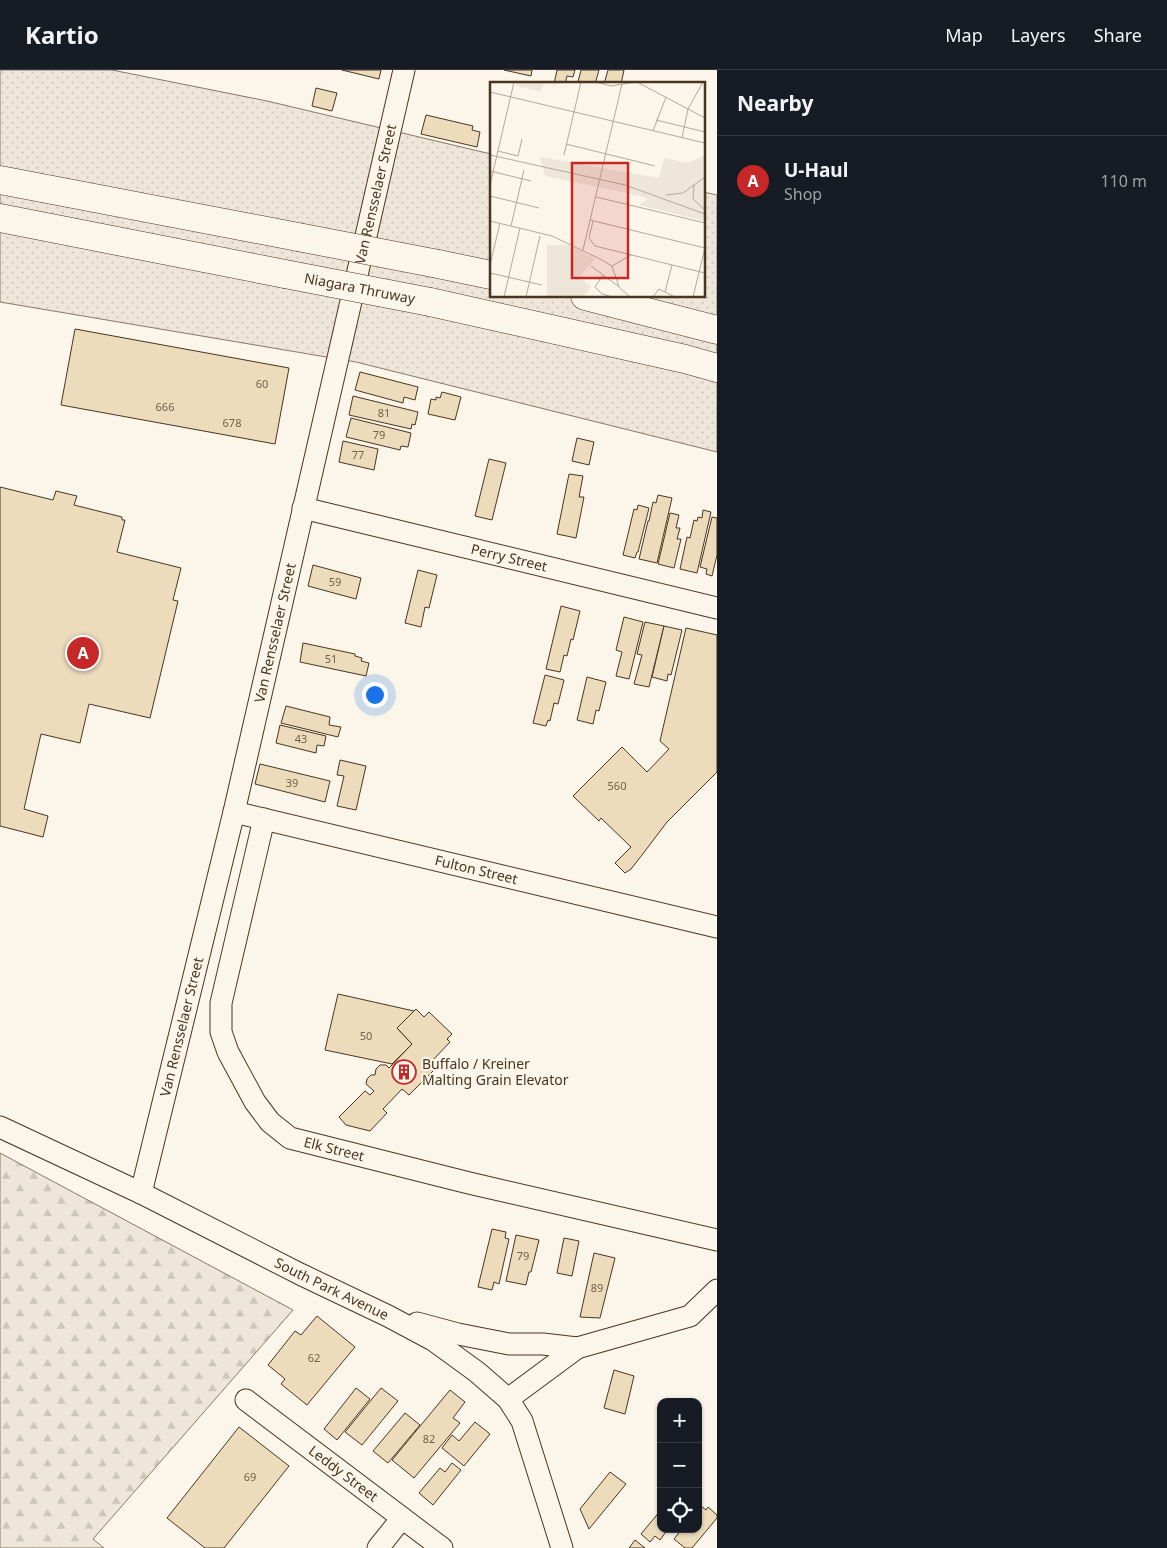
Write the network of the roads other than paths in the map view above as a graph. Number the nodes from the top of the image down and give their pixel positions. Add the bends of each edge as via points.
1 (404, 70) edge
2 (0, 180) edge
3 (0, 218) edge
4 (490, 275) edge
5 (593, 298) edge
6 (717, 330) edge
7 (717, 368) edge
8 (303, 508) junction
9 (717, 608) edge
10 (234, 812) junction
11 (264, 819) junction
12 (717, 927) edge
13 (0, 1127) edge
14 (141, 1193) junction
15 (717, 1240) edge
16 (717, 1290) edge
17 (388, 1316) junction
18 (577, 1348) junction
19 (508, 1399) junction
20 (246, 1400) dead end
21 (402, 1518) junction
22 (378, 1548) edge
23 (442, 1548) edge
24 (562, 1548) edge

1 - 8 street, Van Rensselaer Street
2 - 4 highway, bridge
3 - 7 highway, Niagara Thruway, bridge via 430,302
5 - 6 highway
8 - 9 street, Perry Street
8 - 10 street, Van Rensselaer Street
10 - 11 street, Fulton Street
10 - 14 street, Van Rensselaer Street
11 - 12 street, Fulton Street
11 - 15 street, Elk Street via 221,1003 221,1032 255,1102 270,1122 290,1138 318,1146
13 - 14 street, South Park Avenue
14 - 17 street, South Park Avenue
16 - 18 street via 690,1316
17 - 18 street via 509,1344
17 - 19 street, South Park Avenue via 433,1340
18 - 19 street
19 - 24 street, South Park Avenue via 522,1421
20 - 21 street, Leddy Street
21 - 22 street
21 - 23 street, Leddy Street

